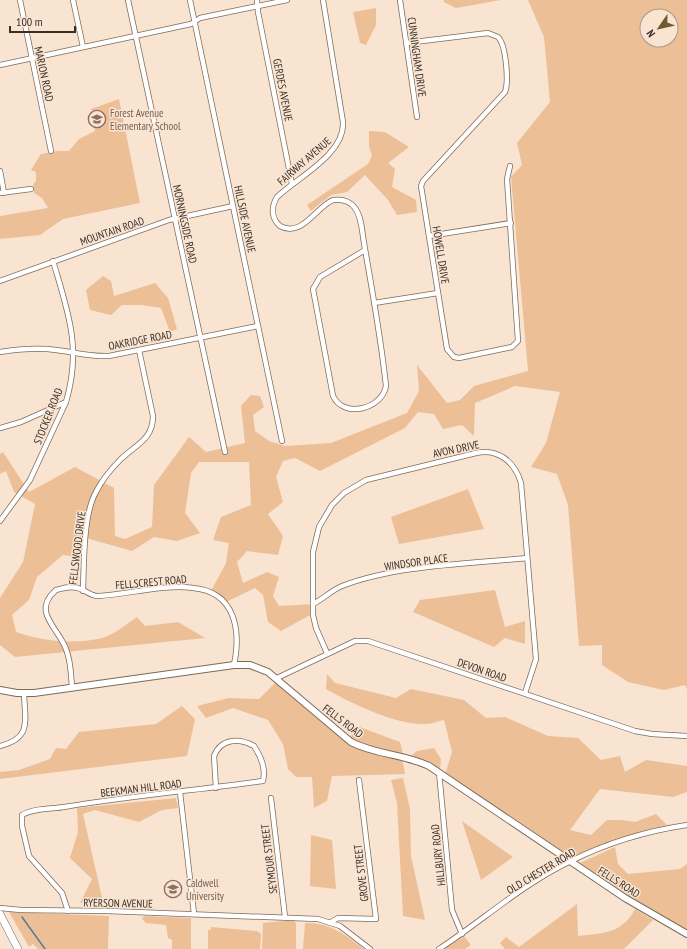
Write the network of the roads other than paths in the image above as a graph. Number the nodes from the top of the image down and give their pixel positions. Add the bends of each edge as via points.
1 (20, 0) edge
2 (73, 0) edge
3 (128, 0) edge
4 (190, 0) edge
5 (257, 0) edge
6 (287, 0) edge
7 (323, 0) edge
8 (400, 0) edge
9 (258, 6) junction
10 (195, 22) junction
11 (136, 36) junction
12 (406, 43) junction
13 (83, 47) junction
14 (32, 58) junction
15 (0, 65) edge
16 (417, 117) dead end
17 (52, 152) dead end
18 (510, 166) dead end
19 (0, 171) edge
20 (292, 184) junction
21 (30, 189) dead end
22 (2, 193) edge
23 (233, 206) junction
24 (175, 219) junction
25 (511, 223) junction
26 (429, 236) junction
27 (365, 250) junction
28 (53, 261) junction
29 (0, 281) edge
30 (438, 293) junction
31 (374, 303) junction
32 (258, 326) junction
33 (201, 337) junction
34 (139, 350) junction
35 (0, 352) edge
36 (73, 353) junction
37 (66, 402) junction
38 (0, 428) edge
39 (282, 441) dead end
40 (225, 452) dead end
41 (0, 521) edge
42 (527, 558) junction
43 (83, 591) junction
44 (314, 604) junction
45 (327, 653) junction
46 (234, 665) junction
47 (276, 678) junction
48 (72, 688) junction
49 (0, 690) edge
50 (524, 693) junction
51 (24, 694) junction
52 (687, 736) edge
53 (0, 746) edge
54 (439, 772) junction
55 (359, 780) dead end
56 (216, 788) junction
57 (180, 792) junction
58 (271, 798) dead end
59 (687, 825) edge
60 (570, 861) junction
61 (0, 908) edge
62 (68, 911) junction
63 (0, 914) edge
64 (194, 914) junction
65 (285, 917) junction
66 (332, 922) junction
67 (462, 934) junction
68 (687, 934) edge
69 (18, 949) edge
70 (370, 949) edge
71 (439, 949) edge

1 - 14 street, MARION ROAD
2 - 13 street
3 - 11 street, MORNINGSIDE ROAD
4 - 10 street, HILLSIDE AVENUE
5 - 9 street, GERDES AVENUE
6 - 9 street
7 - 20 street, FAIRWAY AVENUE via 343,131 334,149
8 - 12 street, CUNNINGHAM DRIVE
9 - 10 street via 200,18
9 - 20 street, GERDES AVENUE
10 - 11 street
10 - 23 street, HILLSIDE AVENUE
11 - 13 street
11 - 24 street, MORNINGSIDE ROAD
12 - 16 street, CUNNINGHAM DRIVE
12 - 26 street, HOWELL DRIVE via 488,33 498,37 504,49 507,86 504,94 422,183
13 - 14 street
14 - 15 street
14 - 17 street, MARION ROAD
18 - 25 street, HOWELL DRIVE via 507,179
19 - 22 street
20 - 27 street, FAIRWAY AVENUE via 274,203 273,215 278,224 286,228 296,228 330,202 344,200 358,213
21 - 22 street
23 - 24 street, MOUNTAIN ROAD
23 - 32 street, HILLSIDE AVENUE
24 - 28 street, MOUNTAIN ROAD
24 - 33 street, MORNINGSIDE ROAD
25 - 26 street
25 - 30 street, HOWELL DRIVE via 519,336 516,345 459,358 452,356 447,349
26 - 30 street, HOWELL DRIVE
27 - 31 street, FAIRWAY AVENUE
27 - 31 street, FAIRWAY AVENUE via 320,277 313,290 332,393 337,402 349,409 374,403 385,389
28 - 29 street, MOUNTAIN ROAD
28 - 36 street, STOCKER ROAD via 70,316
30 - 31 street
32 - 33 street, OAKRIDGE ROAD
32 - 39 street, HILLSIDE AVENUE
33 - 34 street, OAKRIDGE ROAD
33 - 40 street, MORNINGSIDE ROAD
34 - 36 street, OAKRIDGE ROAD via 102,356
34 - 43 street, FELLSWOOD DRIVE via 153,416 152,425 146,439 120,460 96,493 88,523
35 - 36 street, OAKRIDGE ROAD via 39,348
36 - 37 street, STOCKER ROAD via 72,376
37 - 38 street via 27,420
37 - 41 street, STOCKER ROAD via 30,480
42 - 44 street, WINDSOR PLACE via 419,569 370,577 341,587
42 - 44 street, AVON DRIVE via 517,472 511,463 498,454 476,453 366,480 338,498 324,516 316,535
42 - 50 street, AVON DRIVE via 536,659
43 - 46 street, FELLSCREST ROAD via 97,597 180,587 193,588 216,596 229,608 235,620 237,652
43 - 48 street, FELLSWOOD DRIVE via 78,588 56,590 45,606 46,617 66,646 70,659
44 - 45 street, AVON DRIVE via 316,628
45 - 47 street, DEVON ROAD
45 - 50 street, DEVON ROAD via 355,641 368,641
46 - 47 street, FELLS ROAD via 256,667
46 - 48 street, FELLS ROAD
47 - 54 street, FELLS ROAD via 351,742 373,750 411,758
48 - 51 street, FELLS ROAD
49 - 51 street, FELLS ROAD
50 - 52 street, DEVON ROAD via 635,731
51 - 53 street via 23,734 15,741
54 - 60 street, FELLS ROAD
54 - 67 street, HILLBURY ROAD via 452,910
55 - 66 street, GROVE STREET via 376,919 338,918
56 - 56 street, BEEKMAN HILL ROAD via 263,781 265,774 262,758 254,746 230,741 222,745 214,756
56 - 57 street, BEEKMAN HILL ROAD
57 - 62 street, BEEKMAN HILL ROAD via 92,802 22,815 29,856 62,893
57 - 64 street
58 - 65 street, SEYMOUR STREET
59 - 60 street, OLD CHESTER ROAD via 629,838
60 - 67 street, OLD CHESTER ROAD
60 - 68 street, FELLS ROAD via 631,902
61 - 62 street, RYERSON AVENUE
62 - 64 street, RYERSON AVENUE
63 - 69 main road
64 - 65 street, RYERSON AVENUE
65 - 66 street, RYERSON AVENUE
66 - 70 street via 351,933
67 - 71 street, OLD CHESTER ROAD

